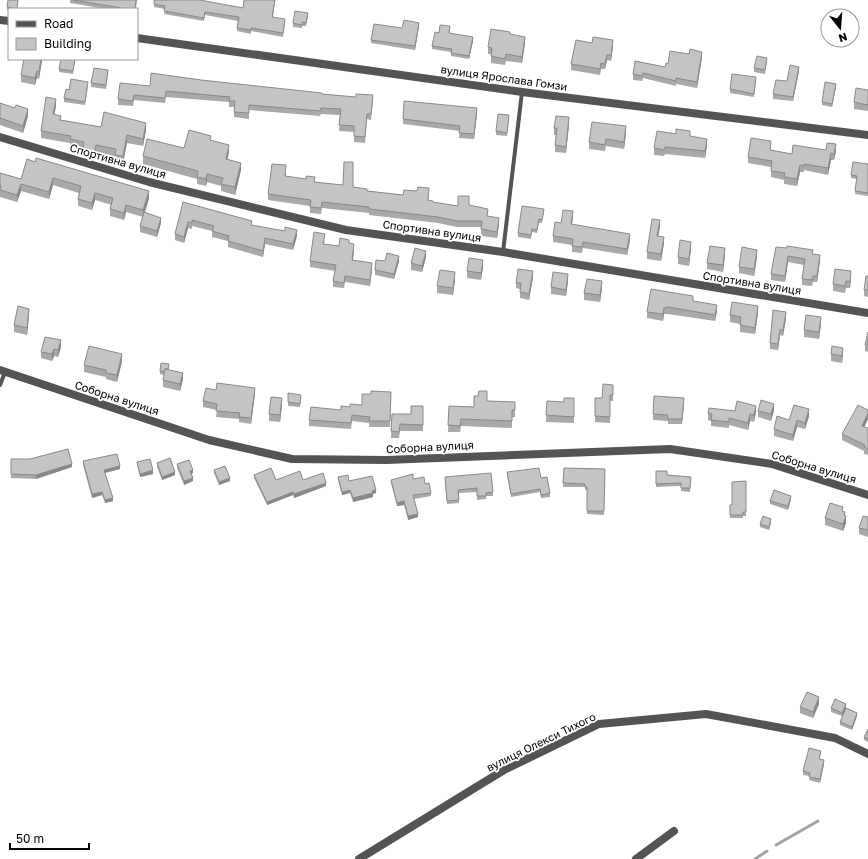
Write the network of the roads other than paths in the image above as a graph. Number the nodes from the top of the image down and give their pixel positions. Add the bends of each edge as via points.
1 (138, 38) edge
2 (522, 92) junction
3 (868, 135) edge
4 (0, 137) edge
5 (503, 252) junction
6 (868, 313) edge
7 (2, 371) edge
8 (0, 385) edge
9 (868, 495) edge
10 (868, 754) edge
11 (674, 831) dead end
12 (359, 859) edge
13 (636, 859) edge

1 - 2 street, вулиця Ярослава Гомзи
2 - 3 street, вулиця Ярослава Гомзи
2 - 5 lane
4 - 5 street, Спортивна вулиця via 150,182 346,230
5 - 6 street, Спортивна вулиця
7 - 8 lane
7 - 9 street, Соборна вулиця via 209,440 292,459 386,460 670,449 772,464
10 - 12 street, вулиця Олекси Тихого via 836,738 706,714 599,724 504,770
11 - 13 street

